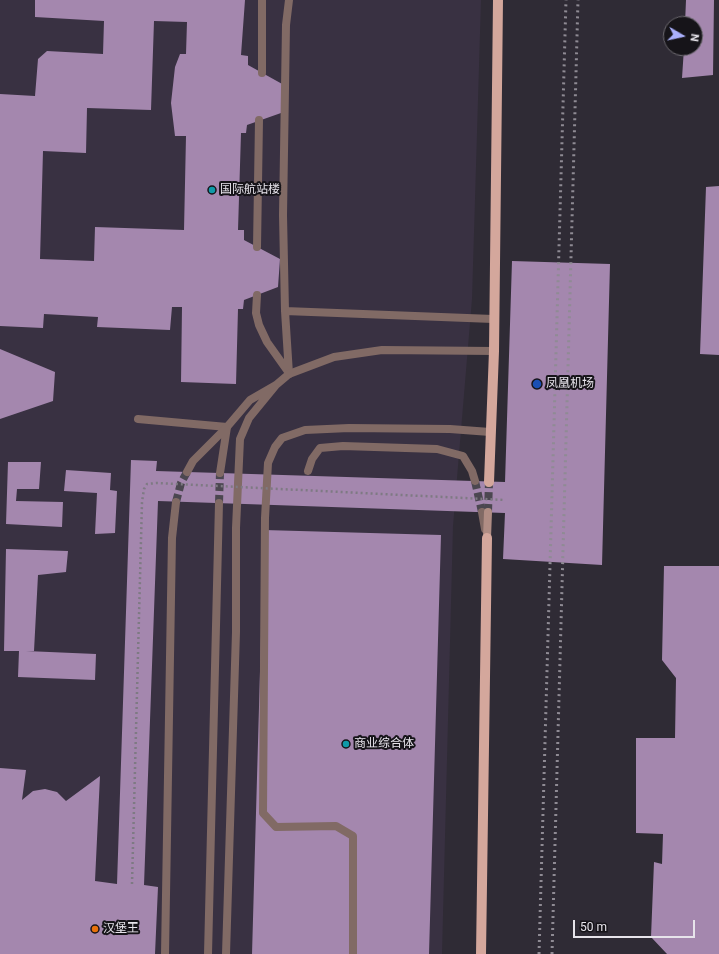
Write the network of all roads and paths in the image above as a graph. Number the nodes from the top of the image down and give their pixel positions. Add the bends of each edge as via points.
1 (262, 0) edge
2 (290, 0) edge
3 (498, 0) edge
4 (262, 73) dead end
5 (259, 120) dead end
6 (257, 247) dead end
7 (257, 295) dead end
8 (285, 311) junction
9 (493, 319) junction
10 (494, 351) junction
11 (289, 374) junction
12 (276, 385) junction
13 (138, 419) dead end
14 (227, 427) junction
15 (490, 432) junction
16 (308, 471) dead end
17 (187, 472) tunnel mouth
18 (220, 473) tunnel mouth
19 (475, 482) tunnel mouth
20 (489, 482) tunnel mouth
21 (505, 500) dead end
22 (176, 502) tunnel mouth
23 (219, 503) tunnel mouth
24 (485, 512) tunnel mouth
25 (487, 538) joint
26 (132, 884) dead end
27 (165, 954) edge
28 (208, 954) edge
29 (226, 954) edge
30 (353, 954) edge
31 (481, 954) edge

1 - 4 street
2 - 8 street via 286,44 283,215
3 - 9 main road
5 - 6 street
7 - 11 street via 256,313 259,325 267,342
8 - 9 street
8 - 11 street
9 - 10 main road
10 - 11 street via 382,350 334,357
10 - 15 main road
11 - 12 street
12 - 14 street via 250,400
12 - 29 street via 249,418 240,439
13 - 14 street
14 - 17 street via 193,461
14 - 18 street
15 - 20 main road
15 - 30 street via 349,428 305,430 282,438 274,447 268,463 265,518 263,812 276,827 336,826 353,836
16 - 19 street via 312,459 320,448 343,446 437,449 463,456 472,470
21 - 26 path, bridge via 147,484 142,502
22 - 27 street via 173,516
23 - 28 street
24 - 25 main road
25 - 31 main road

